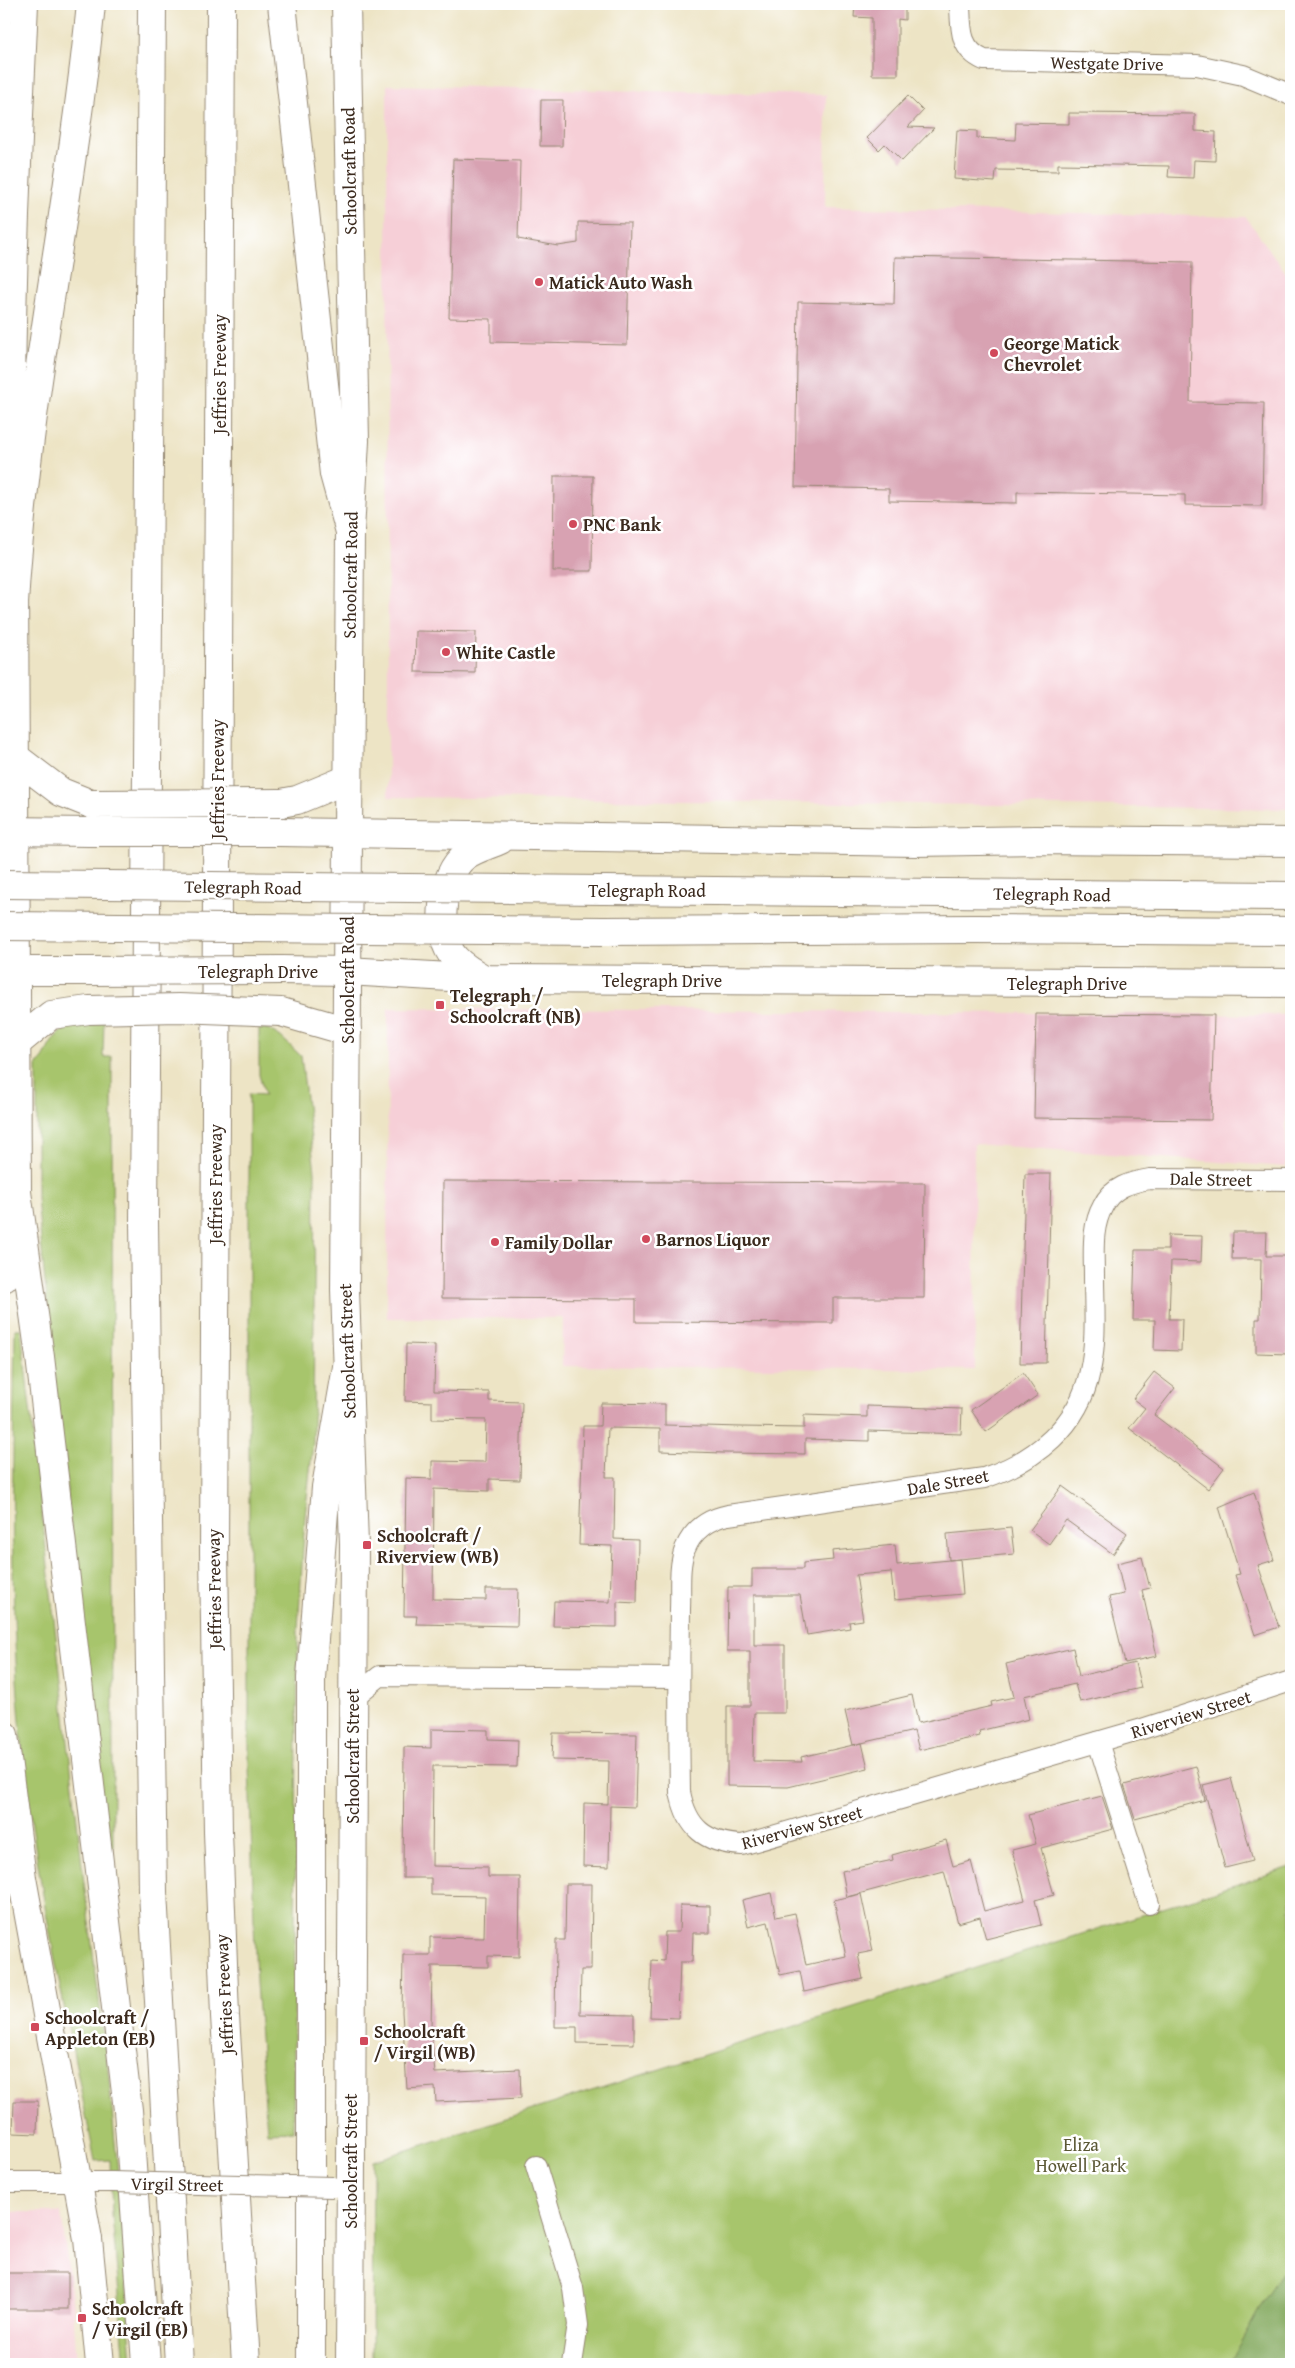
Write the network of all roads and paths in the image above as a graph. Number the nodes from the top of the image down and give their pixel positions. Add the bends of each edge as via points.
1 (24, 4) edge
2 (91, 4) edge
3 (152, 4) edge
4 (221, 4) edge
5 (282, 4) edge
6 (346, 4) edge
7 (960, 4) edge
8 (13, 34) edge
9 (1290, 91) edge
10 (8, 342) edge
11 (350, 532) junction
12 (14, 603) junction
13 (9, 644) edge
14 (15, 757) junction
15 (348, 779) junction
16 (10, 831) edge
17 (348, 834) junction
18 (506, 837) junction
19 (1291, 842) edge
20 (4, 884) edge
21 (1291, 896) edge
22 (4, 926) edge
23 (1291, 932) edge
24 (10, 971) edge
25 (347, 971) junction
26 (484, 979) junction
27 (1291, 983) edge
28 (347, 1031) junction
29 (17, 1043) junction
30 (346, 1147) joint
31 (1291, 1180) edge
32 (18, 1192) junction
33 (4, 1266) edge
34 (347, 1367) junction
35 (679, 1678) junction
36 (1291, 1681) edge
37 (353, 1698) junction
38 (4, 1735) edge
39 (1098, 1742) junction
40 (13, 1878) edge
41 (1149, 1904) dead end
42 (536, 2166) dead end
43 (4, 2182) edge
44 (78, 2182) junction
45 (341, 2187) junction
46 (100, 2364) edge
47 (146, 2364) edge
48 (179, 2364) edge
49 (246, 2364) edge
50 (310, 2364) edge
51 (350, 2364) edge
52 (572, 2364) edge

1 - 8 main road
2 - 12 main road via 85,66 20,515
3 - 48 main road via 144,1222 153,1892
4 - 49 main road, Jeffries Freeway via 214,1553 218,1832 225,2016
5 - 11 main road via 334,474
6 - 11 main road, Schoolcraft Road via 355,441
7 - 9 street, Westgate Drive via 964,43 975,56 984,60 1197,65 1243,75
8 - 10 main road
10 - 12 main road
11 - 15 main road, Schoolcraft Road
12 - 13 main road
13 - 14 main road
14 - 15 main road, bridge via 61,792 91,804 281,803 297,800
14 - 16 main road
15 - 17 main road, Schoolcraft Road
16 - 17 main road, bridge
16 - 24 main road
17 - 18 main road
17 - 25 main road, Schoolcraft Road
18 - 19 main road
18 - 26 main road via 464,856 450,876 444,901 442,932 451,953
20 - 21 main road, Telegraph Road, bridge
22 - 23 main road, Telegraph Road, bridge
24 - 25 main road, Telegraph Drive, bridge
24 - 29 main road
25 - 26 main road, Telegraph Drive
25 - 28 main road, Schoolcraft Road
26 - 27 main road, Telegraph Drive
28 - 29 main road, bridge via 282,1012 179,1008 89,1010 51,1015
28 - 30 main road, Schoolcraft Road
29 - 32 main road
30 - 34 main road, Schoolcraft Street
31 - 35 street, Dale Street via 1150,1178 1129,1183 1108,1198 1095,1225 1094,1340 1085,1388 1057,1434 1024,1462 984,1478 728,1515 707,1522 690,1540 682,1560
32 - 33 main road
32 - 47 main road via 128,2110
34 - 37 main road, Schoolcraft Street via 354,1544
34 - 50 main road via 326,1487 311,1678
35 - 37 street via 380,1676
35 - 39 street, Riverview Street via 683,1809 705,1836 724,1845 742,1846
36 - 39 street, Riverview Street
37 - 45 main road, Schoolcraft Street
38 - 40 main road
39 - 41 street
40 - 44 main road
42 - 52 street via 574,2288 578,2325
43 - 44 street, Virgil Street
44 - 45 street, Virgil Street, bridge
44 - 46 main road via 88,2239
45 - 51 main road, Schoolcraft Street

